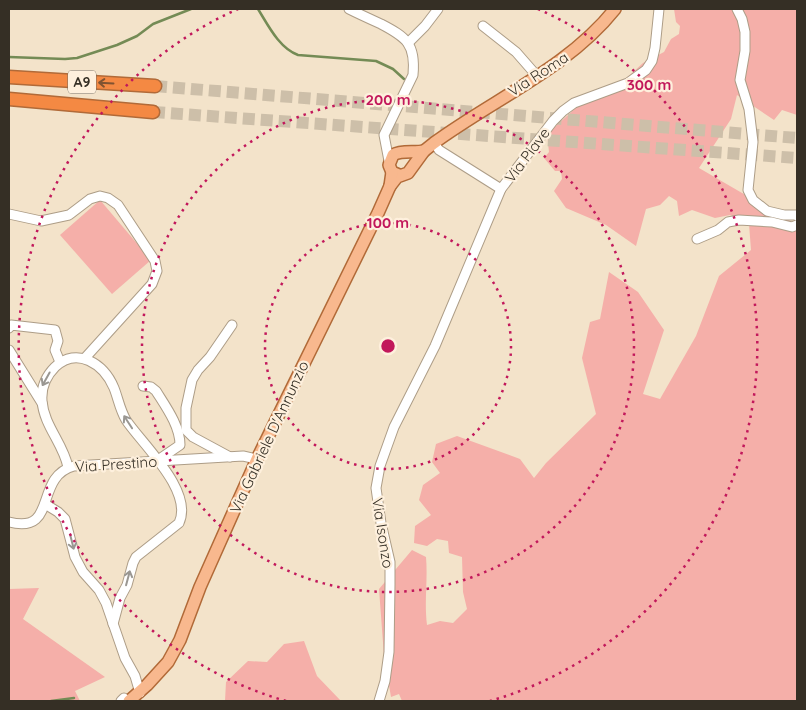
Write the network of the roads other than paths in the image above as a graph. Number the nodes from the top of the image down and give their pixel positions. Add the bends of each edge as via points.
1 (349, 9) edge
2 (438, 9) edge
3 (615, 9) edge
4 (659, 9) edge
5 (737, 9) edge
6 (483, 26) dead end
7 (408, 43) junction
8 (537, 76) junction
9 (9, 77) edge
10 (155, 86) tunnel mouth
11 (9, 99) edge
12 (153, 112) tunnel mouth
13 (434, 143) junction
14 (387, 145) junction
15 (424, 151) junction
16 (402, 152) junction
17 (412, 165) junction
18 (394, 169) junction
19 (501, 189) junction
20 (9, 214) edge
21 (797, 216) edge
22 (797, 225) edge
23 (698, 240) dead end
24 (232, 325) dead end
25 (9, 328) edge
26 (435, 346) joint
27 (9, 350) edge
28 (85, 358) junction
29 (60, 362) junction
30 (143, 386) dead end
31 (42, 403) junction
32 (230, 457) junction
33 (257, 459) junction
34 (158, 460) junction
35 (68, 467) junction
36 (45, 504) junction
37 (9, 522) edge
38 (113, 624) junction
39 (142, 690) junction
40 (123, 700) edge
41 (379, 701) edge

1 - 7 street via 401,34
2 - 7 street
3 - 8 main road, Via Roma via 580,46
4 - 19 street, Via Piave via 655,48 646,70 628,83 574,103 563,111
5 - 21 street via 745,32 740,80 749,109 753,142 748,190 753,200 767,211
6 - 8 street via 516,52
7 - 14 street via 414,64 413,74 384,135
8 - 13 main road, Via Roma
10 -> 9 highway, A9
11 - 12 highway, A9
13 - 15 main road
13 - 19 street via 439,150
14 - 16 street
14 - 18 street
15 - 16 main road
15 - 17 main road
16 - 17 main road via 410,157
16 - 18 main road via 393,155
17 - 18 main road via 408,173
18 - 33 main road, Via Gabriele D'Annunzio via 397,177
19 - 26 street, Via Piave
20 - 28 street via 41,221 69,215 90,199 108,198 118,205 155,260 157,271 152,284
22 - 23 street via 739,220 728,222
24 - 32 street via 192,380 186,416 186,430 193,437
25 - 29 street via 11,325 55,330 58,341 55,350
26 - 41 street, Via Isonzo via 394,426 376,488 390,562 389,652
27 - 31 street
28 - 29 street
34 -> 28 street via 124,417 106,373
29 -> 31 street via 41,389
30 - 34 street via 156,391 180,437 180,445
31 - 35 street via 45,418 59,441
32 - 33 street, Via Prestino
32 - 34 street, Via Prestino
33 - 39 main road, Via Gabriele D'Annunzio via 180,640 168,662
34 - 35 street, Via Prestino
38 -> 34 street via 132,563 156,539 174,528 182,516 182,502
35 - 36 street, Via Prestino via 53,479
36 - 37 street, Via Prestino via 33,522 26,525
36 -> 38 street via 64,518 76,557 83,572 99,590
38 - 39 street via 125,658
39 - 40 main road, Via Gabriele D'Annunzio

